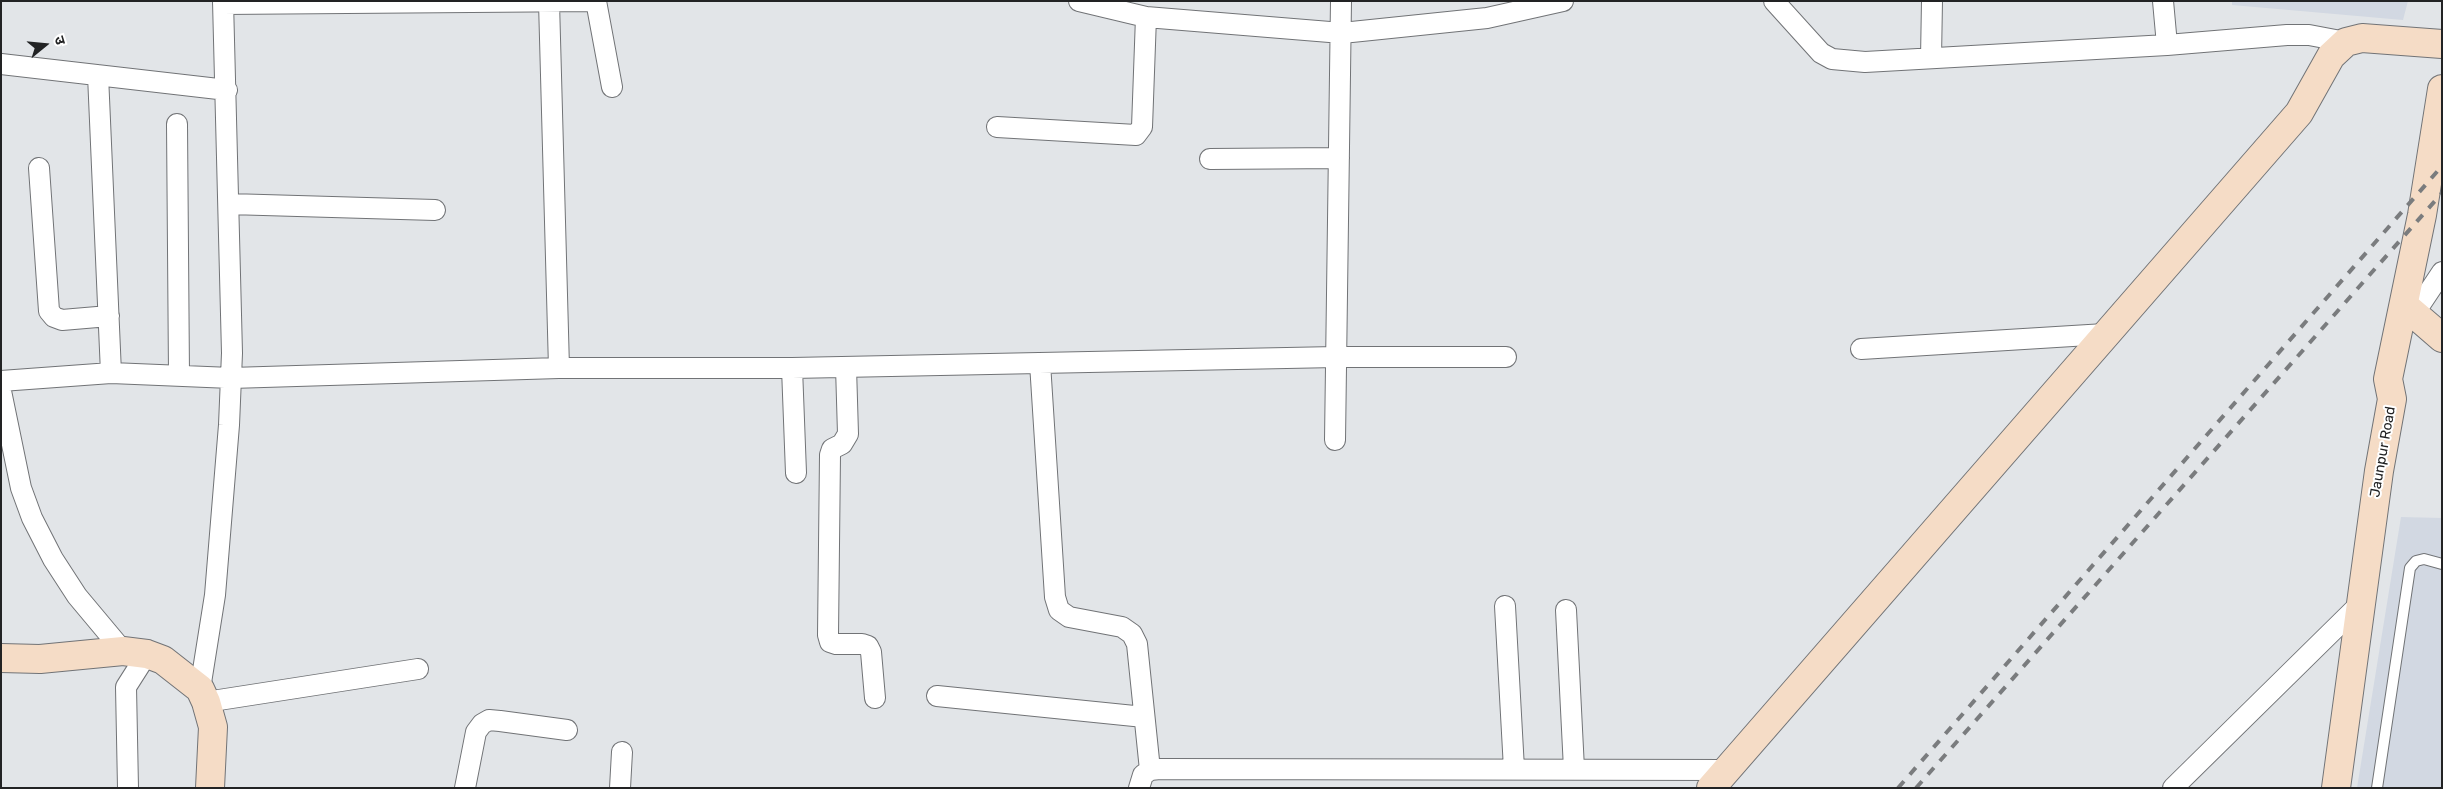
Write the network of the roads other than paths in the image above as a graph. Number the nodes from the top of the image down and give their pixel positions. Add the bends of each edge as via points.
1 (590, 1) edge
2 (595, 1) edge
3 (1078, 1) edge
4 (1341, 1) edge
5 (1563, 1) edge
6 (1774, 1) edge
7 (1932, 1) edge
8 (2164, 1) edge
9 (549, 2) edge
10 (223, 3) edge
11 (1146, 17) junction
12 (1342, 33) junction
13 (2346, 42) junction
14 (2442, 44) edge
15 (2167, 45) junction
16 (1932, 58) junction
17 (1, 64) edge
18 (98, 74) junction
19 (612, 86) dead end
20 (2442, 89) edge
21 (227, 90) junction
22 (177, 124) dead end
23 (998, 127) dead end
24 (1339, 158) junction
25 (1210, 159) dead end
26 (39, 168) dead end
27 (229, 204) junction
28 (435, 210) dead end
29 (2442, 272) edge
30 (2409, 310) junction
31 (109, 316) junction
32 (2105, 334) junction
33 (2442, 338) edge
34 (1861, 349) dead end
35 (1336, 356) junction
36 (1506, 357) dead end
37 (1040, 363) junction
38 (846, 367) junction
39 (560, 368) junction
40 (792, 368) junction
41 (111, 373) junction
42 (179, 375) junction
43 (231, 378) junction
44 (2388, 380) junction
45 (1, 381) edge
46 (1, 391) edge
47 (1335, 440) dead end
48 (796, 473) dead end
49 (2442, 564) edge
50 (2363, 601) junction
51 (1505, 606) dead end
52 (1566, 610) dead end
53 (2343, 619) junction
54 (135, 652) junction
55 (1, 658) edge
56 (418, 669) dead end
57 (203, 696) junction
58 (938, 696) dead end
59 (875, 698) dead end
60 (1144, 717) junction
61 (567, 730) dead end
62 (622, 752) dead end
63 (1514, 769) junction
64 (1574, 769) junction
65 (1150, 770) junction
66 (1719, 779) edge
67 (128, 788) edge
68 (210, 788) edge
69 (465, 788) edge
70 (620, 788) edge
71 (1139, 788) edge
72 (2173, 788) edge
73 (2319, 788) edge
74 (2336, 788) edge
75 (2377, 788) edge

1 - 2 street
1 - 9 street
2 - 19 street
3 - 11 street
4 - 12 street
5 - 12 street via 1487,18
6 - 16 street via 1821,53 1832,59 1865,62
7 - 16 street
8 - 15 street
9 - 10 street
9 - 39 street
10 - 21 street
11 - 12 street
11 - 23 street via 1142,126 1136,135
12 - 24 street
13 - 14 street via 2362,38
13 - 15 street via 2309,35 2287,35
13 - 32 street via 2331,56 2299,113
15 - 16 street
17 - 18 street
18 - 21 street
18 - 31 street
20 - 30 street, Jaunpur Road
21 - 27 street
22 - 42 street
24 - 25 street
24 - 35 street
26 - 31 street via 49,311 62,320
27 - 28 street
27 - 43 street
29 - 30 street
30 - 33 street
30 - 44 street, Jaunpur Road
31 - 41 street
32 - 34 street
32 - 66 street
35 - 36 street
35 - 37 street
35 - 47 street
37 - 38 street
37 - 60 street via 1055,597 1059,610 1069,617 1122,627 1132,634 1137,644
38 - 40 street
38 - 59 street via 848,434 830,455 828,635 830,642 836,644 868,646
39 - 40 street
39 - 43 street
40 - 48 street
41 - 42 street
41 - 45 street
42 - 43 street
43 - 57 street via 215,594
44 - 50 street, Jaunpur Road via 2392,399 2379,471
44 - 53 street via 2378,396
46 - 54 street via 21,488 53,559 77,596
49 - 75 lane via 2424,559 2416,561 2410,568
50 - 53 street
50 - 74 street, Jaunpur Road
51 - 63 street
52 - 64 street
53 - 72 street
53 - 73 street
54 - 55 street via 40,659
54 - 57 street via 163,660
54 - 67 street via 126,687
56 - 57 street
57 - 68 street via 212,727
58 - 60 street
60 - 65 street
61 - 69 street via 489,720 476,732
62 - 70 street
63 - 64 street
63 - 65 street
64 - 66 street
65 - 71 street via 1143,775

